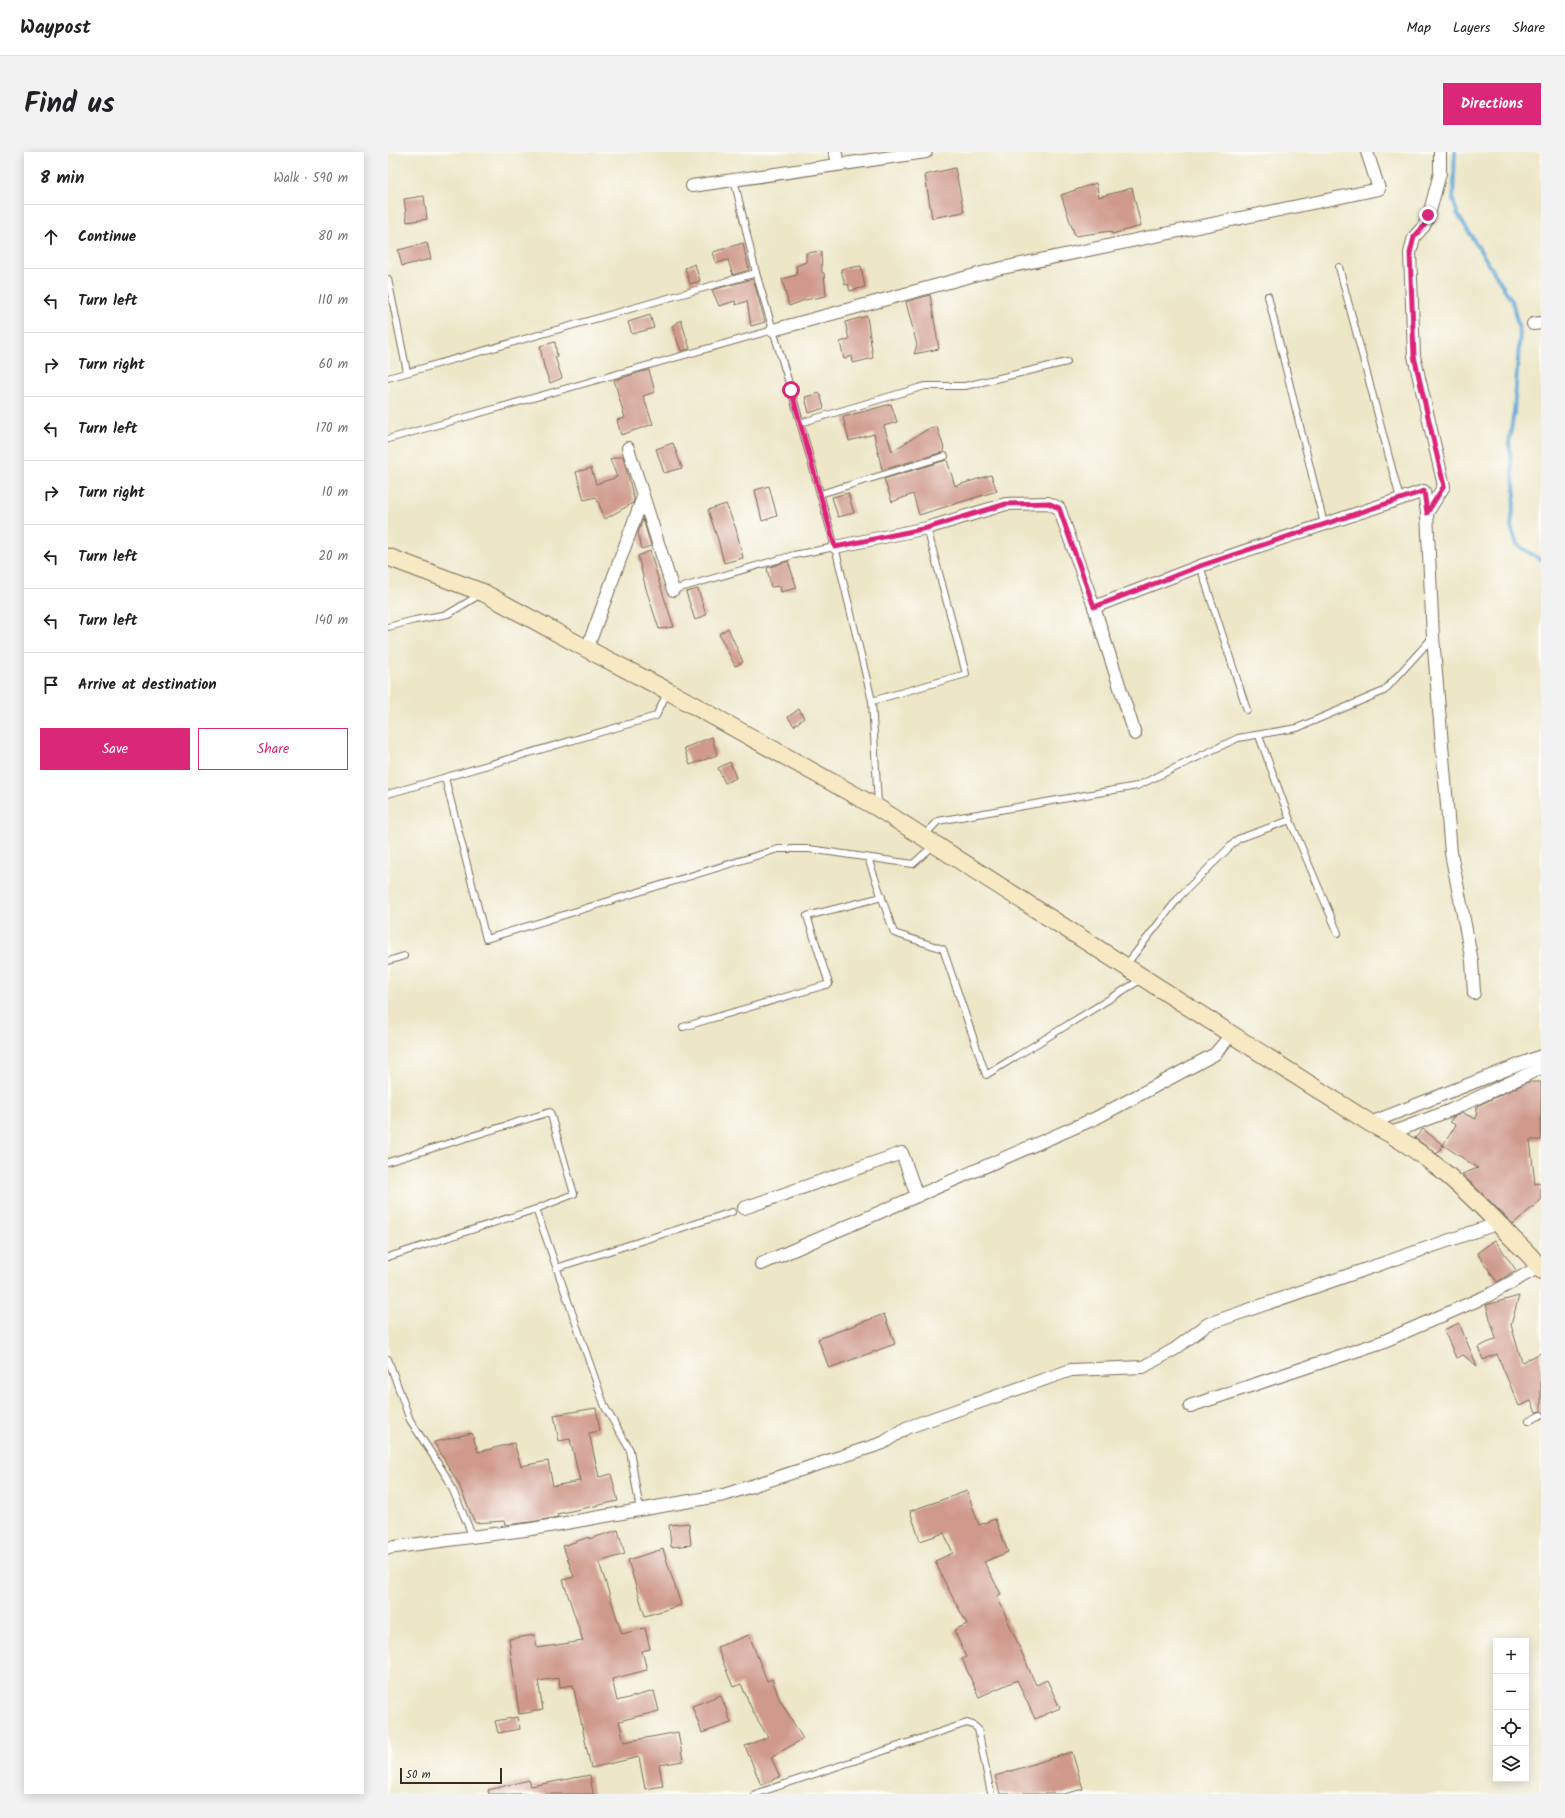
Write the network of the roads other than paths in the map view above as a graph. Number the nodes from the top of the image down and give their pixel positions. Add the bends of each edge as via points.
1 (835, 152) edge
2 (926, 152) edge
3 (1367, 152) edge
4 (1440, 152) edge
5 (839, 164) junction
6 (734, 179) junction
7 (692, 186) dead end
8 (1339, 266) dead end
9 (756, 273) junction
10 (388, 279) edge
11 (1268, 296) dead end
12 (773, 330) junction
13 (1067, 362) dead end
14 (407, 372) junction
15 (388, 378) edge
16 (800, 423) junction
17 (388, 439) edge
18 (628, 448) dead end
19 (945, 456) dead end
20 (820, 494) junction
21 (643, 497) junction
22 (1400, 499) junction
23 (1427, 513) junction
24 (1324, 524) junction
25 (927, 528) junction
26 (835, 547) junction
27 (388, 558) edge
28 (1200, 566) junction
29 (673, 590) joint
30 (484, 593) junction
31 (1094, 607) junction
32 (388, 627) edge
33 (1433, 637) junction
34 (587, 649) junction
35 (668, 691) junction
36 (872, 701) junction
37 (1248, 710) dead end
38 (1135, 734) dead end
39 (1259, 736) junction
40 (445, 778) junction
41 (388, 794) edge
42 (878, 808) junction
43 (1290, 820) junction
44 (929, 840) junction
45 (868, 858) junction
46 (882, 897) junction
47 (1338, 933) dead end
48 (404, 956) dead end
49 (388, 961) edge
50 (1124, 966) junction
51 (1143, 979) junction
52 (1474, 993) dead end
53 (683, 1027) dead end
54 (1231, 1035) junction
55 (1541, 1056) edge
56 (1541, 1068) edge
57 (1370, 1123) junction
58 (1391, 1133) junction
59 (388, 1162) edge
60 (916, 1196) junction
61 (744, 1208) dead end
62 (536, 1209) junction
63 (732, 1212) dead end
64 (1499, 1223) junction
65 (388, 1257) edge
66 (761, 1264) dead end
67 (556, 1268) junction
68 (1540, 1268) edge
69 (388, 1359) edge
70 (1190, 1406) dead end
71 (1541, 1415) edge
72 (1529, 1421) dead end
73 (640, 1511) junction
74 (473, 1537) junction
75 (388, 1548) edge
76 (755, 1794) edge
77 (991, 1794) edge

1 - 5 street
2 - 5 street
3 - 12 street via 1379,189 993,270
4 - 23 street via 1440,173 1428,215 1424,226 1414,237 1410,253 1414,356 1444,486
5 - 6 street
6 - 7 street
6 - 9 lane
8 - 22 lane
9 - 12 lane
9 - 14 lane
10 - 14 lane
11 - 24 lane
12 - 16 lane
12 - 17 lane
13 - 16 lane via 965,386 925,386
14 - 15 lane
16 - 20 lane
18 - 21 street
19 - 20 lane
20 - 26 lane
21 - 29 street
21 - 34 street
22 - 23 street via 1424,491
22 - 24 street
23 - 33 street
24 - 28 street
25 - 26 street
25 - 31 street via 1006,504 1048,503 1059,508
25 - 36 lane via 966,674
26 - 29 lane via 794,555
26 - 36 lane
27 - 30 main road
28 - 31 street
28 - 37 lane
30 - 32 lane via 448,614
30 - 34 main road
31 - 38 street
33 - 39 lane via 1384,691 1297,728
33 - 52 street via 1451,853 1472,961
34 - 35 main road
35 - 40 lane via 656,716
35 - 42 main road
36 - 42 lane
39 - 43 lane
39 - 44 lane via 1238,738 1137,786 938,821
40 - 41 lane
40 - 45 lane via 486,939 778,849 809,849
42 - 44 main road
43 - 47 lane
43 - 50 lane via 1238,839 1180,896
44 - 45 lane via 913,864
44 - 50 main road
45 - 46 lane
46 - 51 lane via 894,934 943,949 986,1075
46 - 53 lane via 807,916 829,984
48 - 49 lane
50 - 51 main road
51 - 54 main road
54 - 57 main road
54 - 60 street via 1215,1054 1096,1118
55 - 57 street
56 - 58 street via 1451,1110
57 - 58 main road
58 - 64 main road via 1455,1180
59 - 62 lane via 550,1112 574,1194
60 - 61 street via 902,1154
60 - 66 street
62 - 65 lane
62 - 67 lane
63 - 67 lane
64 - 68 main road
64 - 73 street via 1208,1324 1175,1349 1143,1367 1071,1370 906,1428 883,1443 724,1495
67 - 73 lane via 605,1407 630,1450
68 - 70 street via 1489,1295 1382,1342
69 - 74 lane via 410,1420 448,1479
71 - 72 lane
73 - 74 street
74 - 75 street
76 - 77 lane via 967,1723 974,1724 978,1729

